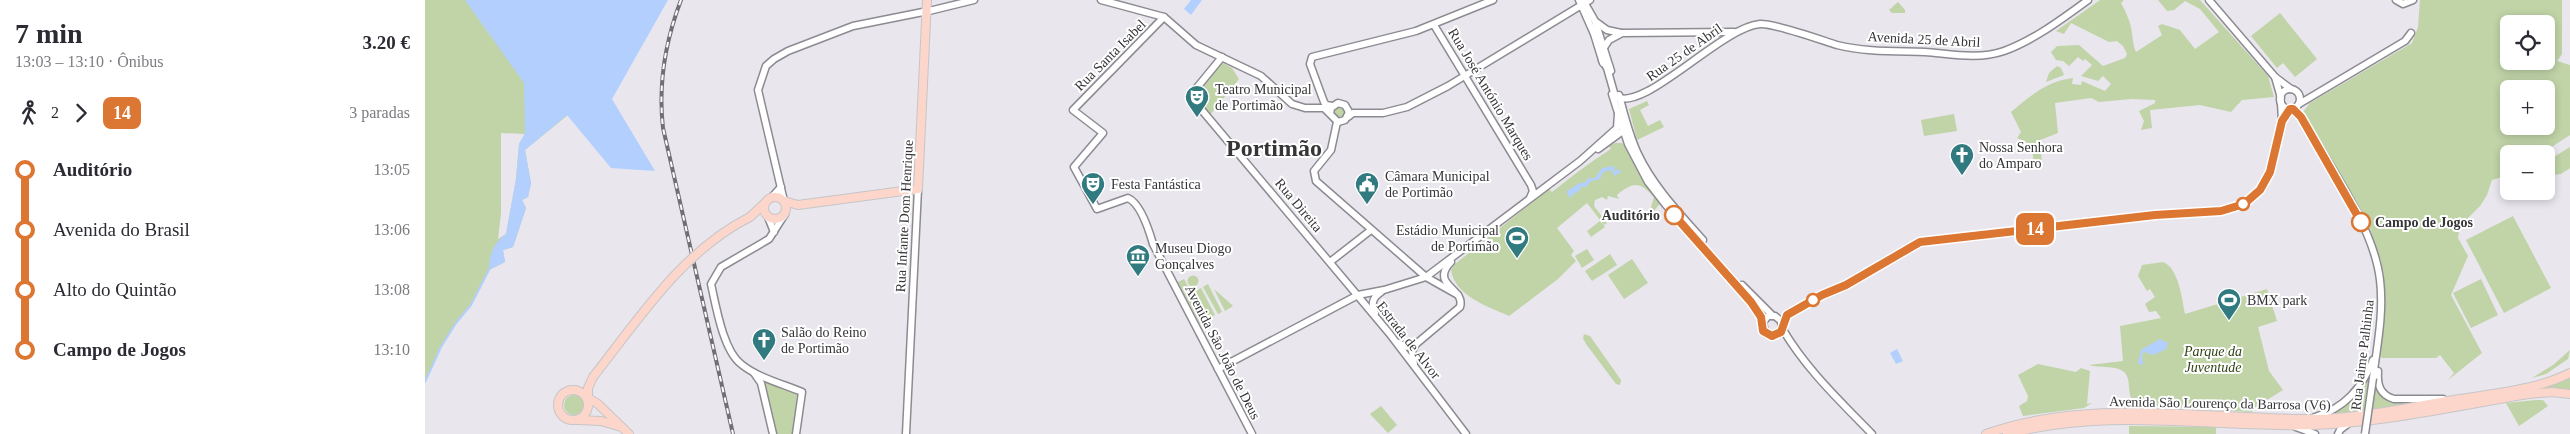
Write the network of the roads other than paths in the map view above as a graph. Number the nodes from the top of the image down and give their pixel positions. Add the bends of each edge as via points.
1 (927, 0) edge
2 (974, 0) edge
3 (1101, 0) edge
4 (1493, 0) edge
5 (2088, 0) edge
6 (2209, 0) edge
7 (2396, 0) edge
8 (2413, 0) edge
9 (1584, 2) edge
10 (1585, 14) junction
11 (1165, 17) junction
12 (1595, 21) junction
13 (1549, 24) junction
14 (1434, 25) junction
15 (1735, 32) junction
16 (1622, 33) junction
17 (2411, 33) dead end
18 (1805, 35) joint
19 (1604, 48) junction
20 (1222, 57) junction
21 (1602, 60) junction
22 (1464, 76) junction
23 (2275, 77) junction
24 (2291, 89) junction
25 (2298, 93) junction
26 (2314, 95) junction
27 (1620, 99) junction
28 (1628, 99) junction
29 (2281, 100) junction
30 (1333, 106) junction
31 (1622, 106) junction
32 (2295, 107) junction
33 (1330, 114) junction
34 (1618, 114) junction
35 (1348, 117) junction
36 (2282, 121) junction
37 (1337, 122) junction
38 (1623, 131) junction
39 (1609, 136) junction
40 (1591, 154) junction
41 (1634, 156) junction
42 (1580, 161) junction
43 (1526, 176) junction
44 (1547, 185) junction
45 (781, 186) junction
46 (918, 189) junction
47 (1531, 198) junction
48 (1131, 199) joint
49 (768, 200) junction
50 (784, 201) junction
51 (1669, 201) junction
52 (798, 204) junction
53 (785, 214) junction
54 (750, 217) junction
55 (768, 217) junction
56 (1371, 230) junction
57 (774, 232) junction
58 (1459, 254) junction
59 (1330, 262) junction
60 (1426, 277) junction
61 (1384, 290) junction
62 (1358, 295) junction
63 (1458, 295) junction
64 (1787, 315) dead end
65 (1773, 316) junction
66 (1379, 320) junction
67 (1763, 322) junction
68 (1782, 328) junction
69 (1389, 333) junction
70 (1776, 336) junction
71 (1415, 344) junction
72 (1793, 347) junction
73 (2377, 352) junction
74 (749, 369) junction
75 (1218, 369) junction
76 (2570, 373) edge
77 (1421, 376) junction
78 (593, 377) junction
79 (769, 378) junction
80 (761, 383) junction
81 (574, 389) junction
82 (2570, 394) edge
83 (587, 398) junction
84 (2456, 399) junction
85 (2307, 419) junction
86 (577, 420) junction
87 (2353, 422) junction
88 (2280, 424) junction
89 (622, 427) junction
90 (629, 434) edge
91 (773, 434) edge
92 (796, 434) edge
93 (906, 434) edge
94 (1252, 434) edge
95 (1466, 434) edge
96 (1872, 434) edge
97 (1986, 434) edge
98 (2007, 434) edge
99 (2315, 434) edge
100 (2338, 434) edge
101 (2365, 434) edge

1 - 46 main road, Rua Infante Dom Henrique
2 - 45 street via 853,26 773,59 766,66 759,83 762,112
3 - 11 street
4 - 14 street
5 - 18 street, Avenida 25 de Abril via 2017,45 1979,56 1840,45
6 - 23 street
7 - 8 street via 2403,4
9 - 10 street
9 - 12 street
9 - 13 street
10 - 13 street via 1582,10 1574,12
10 - 21 street
11 - 20 street via 1196,45
11 - 48 street, Rua Santa Isabel via 1073,110 1103,133 1074,167 1097,209
12 - 16 street via 1607,30
12 - 19 street
13 - 22 street
14 - 22 street, Rua José António Marques
14 - 30 street via 1311,58 1310,64 1324,102
15 - 16 street
15 - 18 street, Rua 25 de Abril via 1761,24
15 - 28 street, Rua 25 de Abril via 1656,89
16 - 19 street via 1609,40
17 - 26 street via 2405,41
19 - 21 street
19 - 27 street
20 - 33 street via 1261,76 1292,104 1324,108
20 - 59 street, Rua Direita via 1190,96
21 - 27 street via 1615,96
21 - 34 street
22 - 35 street via 1407,107 1383,113 1353,113
22 - 43 street, Rua José António Marques
23 - 24 street
23 - 29 street
24 - 25 street
24 - 29 street via 2286,90
25 - 26 street
25 - 32 street, Rua Jaime Palhinha
26 - 32 street
27 - 28 street, Rua 25 de Abril
27 - 31 street
28 - 31 street
29 - 32 street via 2284,107
29 - 36 street
30 - 33 street
30 - 35 street via 1338,103 1345,105
31 - 38 street
31 - 51 street via 1637,152
32 - 36 street
32 - 73 street, Rua Jaime Palhinha via 2357,214 2376,258 2382,307
33 - 37 street
34 - 38 street
34 - 39 street via 1619,124
35 - 37 street
36 - 64 street via 2265,182 2253,198 2233,209 1920,242
37 - 56 street via 1331,150 1313,174 1319,184
38 - 39 street
38 - 40 street
38 - 41 street
38 - 51 street via 1648,177
39 - 42 street
40 - 41 street via 1619,140 1624,141
40 - 42 street
41 - 67 street via 1665,204 1751,302
42 - 44 street
43 - 44 street, Rua José António Marques via 1538,186
43 - 47 street, Rua José António Marques via 1533,191
44 - 47 street
45 - 49 street
45 - 50 street
46 - 52 main road
46 - 93 street, Rua Infante Dom Henrique
47 - 58 street
48 - 75 street, Avenida São João de Deus
49 - 50 main road via 778,197
49 - 54 main road
49 - 55 main road via 765,210
50 - 52 main road
50 - 53 main road
51 - 65 street
52 - 53 main road
53 - 55 main road via 779,219
53 - 57 street
54 - 55 main road
54 - 78 main road, bridge via 720,234 682,268
55 - 57 street
56 - 59 street
56 - 60 street
57 - 74 street via 764,244 721,267 711,284 726,339 738,361
58 - 60 street
58 - 63 street via 1444,271 1447,284
59 - 62 street, Estrada de Alvor
60 - 61 street
60 - 63 street
61 - 62 street
61 - 66 street via 1372,305
62 - 66 street, Estrada de Alvor
62 - 75 street
63 - 71 street via 1461,303 1454,314
65 - 67 street
65 - 68 street via 1780,320
66 - 69 street, Estrada de Alvor
67 - 70 street via 1765,333
68 - 70 street
68 - 72 street
69 - 71 street via 1406,347
69 - 77 street, Estrada de Alvor
70 - 72 street
71 - 77 street via 1413,359
72 - 96 street
73 - 84 street via 2377,380 2388,397 2402,400
73 - 85 street via 2365,380 2351,397 2335,409
73 - 101 street, Rua Jaime Palhinha, bridge
74 - 79 street
74 - 80 street
75 - 94 street, Avenida São João de Deus
76 - 84 main road, Avenida São Lourenço da Barrosa (V6) via 2537,386
77 - 95 street, Estrada de Alvor
78 - 81 main road
78 - 83 main road
79 - 80 street via 764,378
79 - 92 street via 802,392
80 - 91 street
81 - 83 main road
81 - 86 main road via 560,396 558,408 564,417
82 - 87 main road, Avenida São Lourenço da Barrosa (V6) via 2528,394
83 - 86 main road via 587,411
83 - 89 main road
84 - 85 main road, Avenida São Lourenço da Barrosa (V6) via 2361,415
85 - 97 main road, Avenida São Lourenço da Barrosa (V6) via 2094,413 2035,420
86 - 89 main road via 601,421
87 - 88 main road, Avenida São Lourenço da Barrosa (V6)
87 - 100 street via 2345,424
88 - 98 main road, Avenida São Lourenço da Barrosa (V6) via 2100,419 2050,424
88 - 99 street
89 - 90 main road

